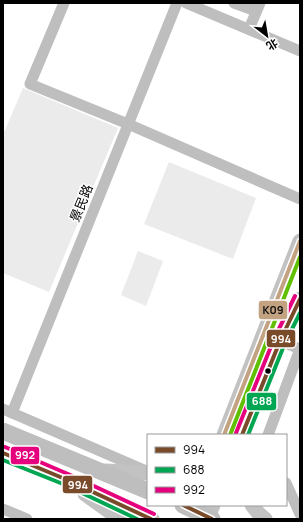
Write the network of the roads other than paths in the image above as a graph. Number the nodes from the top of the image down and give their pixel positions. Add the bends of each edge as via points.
1 (64, 3) edge
2 (177, 3) edge
3 (186, 3) edge
4 (234, 3) edge
5 (258, 7) edge
6 (249, 29) junction
7 (300, 51) edge
8 (128, 124) junction
9 (300, 199) edge
10 (300, 241) edge
11 (300, 299) edge
12 (280, 341) junction
13 (300, 349) edge
14 (7, 411) edge
15 (227, 429) edge
16 (3, 431) edge
17 (243, 433) edge
18 (268, 434) edge
19 (3, 452) edge
20 (101, 471) junction
21 (147, 473) edge
22 (147, 473) edge
23 (65, 479) junction
24 (287, 485) edge
25 (147, 491) edge
26 (253, 506) edge
27 (188, 509) edge
28 (3, 510) edge
29 (300, 514) edge
30 (210, 515) edge
31 (27, 519) edge
32 (120, 519) edge
33 (152, 519) edge
34 (265, 519) edge

1 - 8 street via 30,84
2 - 8 street, 景民路
3 - 6 street
4 - 5 street
5 - 6 street
6 - 7 street
8 - 9 street
8 - 14 street, 景民路
10 - 15 main road
11 - 12 main road
12 - 13 street
12 - 17 main road
13 - 18 street
14 - 21 street
16 - 20 main road
19 - 23 main road
20 - 22 main road
20 - 25 main road
23 - 32 main road
23 - 33 main road
24 - 29 street
26 - 34 main road
27 - 30 main road
28 - 31 street

